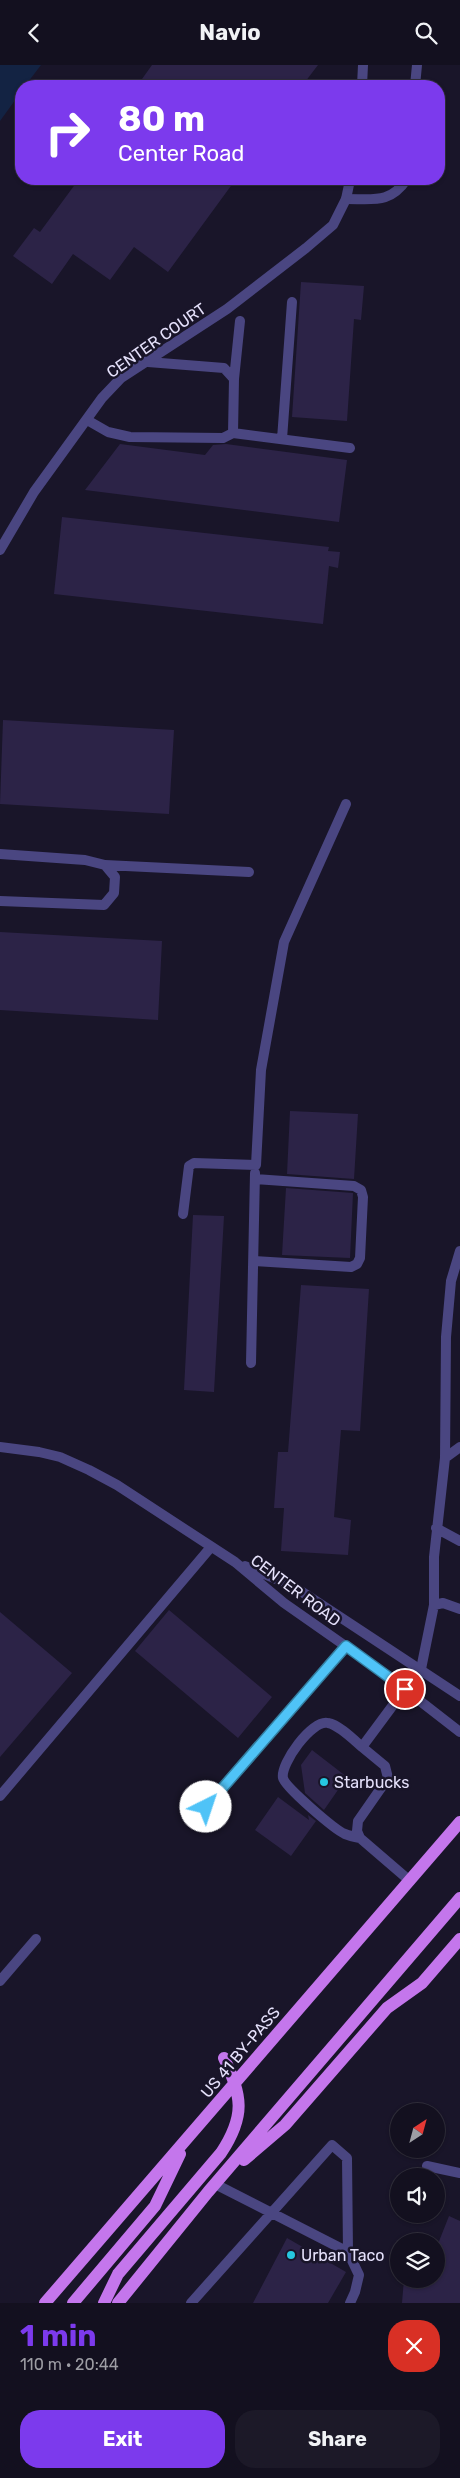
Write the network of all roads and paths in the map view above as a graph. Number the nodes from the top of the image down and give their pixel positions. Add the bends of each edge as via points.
1 (363, 65) edge
2 (417, 65) edge
3 (362, 80) edge
4 (416, 80) edge
5 (349, 185) edge
6 (403, 185) edge
7 (346, 199) junction
8 (292, 302) dead end
9 (240, 321) dead end
10 (148, 362) junction
11 (234, 379) junction
12 (87, 419) junction
13 (233, 433) junction
14 (282, 439) junction
15 (350, 447) dead end
16 (0, 550) edge
17 (346, 804) dead end
18 (0, 854) edge
19 (105, 865) junction
20 (249, 872) dead end
21 (0, 901) edge
22 (256, 1165) junction
23 (255, 1179) junction
24 (183, 1214) dead end
25 (460, 1251) edge
26 (254, 1261) junction
27 (251, 1363) dead end
28 (0, 1447) edge
29 (460, 1447) edge
30 (445, 1458) junction
31 (436, 1528) junction
32 (460, 1541) edge
33 (211, 1547) junction
34 (235, 1562) junction
35 (434, 1605) junction
36 (460, 1609) edge
37 (346, 1646) junction
38 (421, 1669) junction
39 (405, 1689) junction
40 (460, 1696) edge
41 (460, 1732) edge
42 (362, 1747) junction
43 (0, 1796) edge
44 (206, 1807) dead end
45 (460, 1822) edge
46 (360, 1838) junction
47 (410, 1881) junction
48 (460, 1898) edge
49 (36, 1939) dead end
50 (460, 1939) edge
51 (0, 1981) edge
52 (224, 2058) dead end
53 (236, 2082) junction
54 (186, 2141) junction
55 (427, 2165) dead end
56 (460, 2173) edge
57 (215, 2184) junction
58 (272, 2213) junction
59 (348, 2252) junction
60 (45, 2303) edge
61 (73, 2303) edge
62 (104, 2303) edge
63 (118, 2303) edge
64 (191, 2303) edge
65 (350, 2303) edge

1 - 3 street
2 - 4 street
5 - 7 street, CENTER COURT
6 - 7 street via 397,193 383,199
7 - 10 street, CENTER COURT via 333,225 306,248 227,309
8 - 14 street
9 - 11 street
10 - 11 street via 224,368
10 - 12 street, CENTER COURT via 121,378
11 - 13 street
12 - 13 street via 108,432 130,437 223,438
12 - 16 street, CENTER COURT via 34,491
13 - 14 street
14 - 15 street
17 - 22 street via 284,942 261,1070
18 - 19 street via 85,860
19 - 20 street
19 - 21 street via 116,877 114,893 104,905
22 - 23 street
22 - 24 street via 189,1165
23 - 26 street
23 - 26 street via 354,1187 361,1190 363,1197 357,1264 351,1267
25 - 30 street via 451,1281 446,1337
26 - 27 street
28 - 33 street, CENTER ROAD via 60,1457 89,1470
29 - 30 street
30 - 31 street
31 - 32 street
31 - 35 street
33 - 34 street, CENTER ROAD
33 - 43 street
34 - 37 street, CENTER ROAD via 284,1603
34 - 38 street, CENTER ROAD via 293,1586
35 - 36 street via 443,1603
35 - 38 street
37 - 39 street, CENTER ROAD
37 - 44 street
38 - 40 street, CENTER ROAD
39 - 41 street, CENTER ROAD
39 - 42 street
42 - 46 street via 382,1762 388,1774 386,1783 358,1821 356,1827
42 - 46 street via 330,1724 318,1724 287,1762 283,1773 287,1787 327,1822 344,1834
45 - 47 main road, US 41 BY-PASS
46 - 47 street
47 - 53 main road, US 41 BY-PASS
48 - 57 main road
49 - 51 street
50 - 57 main road via 422,1983 387,2008 285,2125
52 - 53 main road
53 - 54 main road, US 41 BY-PASS
53 - 62 main road via 239,2111 228,2143 118,2274
54 - 60 main road, US 41 BY-PASS
54 - 61 main road via 155,2206
55 - 56 street
57 - 58 street
57 - 63 main road
58 - 59 street
58 - 59 street via 332,2145 347,2158
58 - 64 street
59 - 65 street via 359,2275

